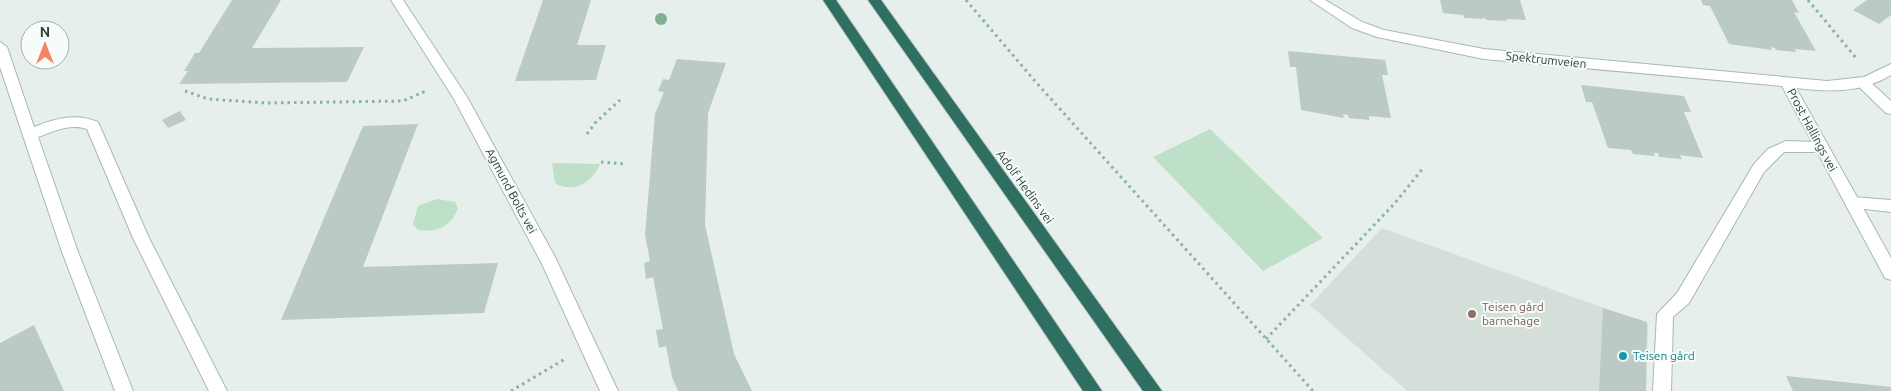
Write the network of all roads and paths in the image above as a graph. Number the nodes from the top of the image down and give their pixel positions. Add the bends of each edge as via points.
1 (397, 0) edge
2 (829, 0) edge
3 (874, 0) edge
4 (966, 0) edge
5 (1316, 0) edge
6 (1808, 0) edge
7 (0, 47) edge
8 (1891, 68) edge
9 (449, 81) junction
10 (1869, 81) junction
11 (1786, 82) junction
12 (185, 91) dead end
13 (620, 100) dead end
14 (1891, 109) edge
15 (30, 134) junction
16 (587, 134) dead end
17 (1821, 147) junction
18 (601, 162) dead end
19 (626, 164) dead end
20 (1424, 168) dead end
21 (1853, 204) junction
22 (1891, 206) edge
23 (1891, 273) edge
24 (1266, 339) junction
25 (588, 347) junction
26 (124, 391) edge
27 (218, 391) edge
28 (511, 391) edge
29 (609, 391) edge
30 (1093, 391) edge
31 (1153, 391) edge
32 (1313, 391) edge
33 (1662, 391) edge

1 - 9 street, Agmund Bolts vei
2 - 30 highway
3 - 31 highway, Adolf Hedins vei
4 - 24 path
5 - 11 street, Spektrumveien via 1357,25 1382,34 1484,54
6 - 10 path
7 - 15 street
8 - 10 street
9 - 12 path via 403,101 232,102 208,99
9 - 25 street, Agmund Bolts vei via 549,262
10 - 11 street, Prost Hallings vei via 1853,86
10 - 14 street
11 - 17 street, Prost Hallings vei
13 - 16 path
15 - 26 street via 70,252
15 - 27 street via 65,122 76,121 93,126 141,238
17 - 21 street, Prost Hallings vei
17 - 33 street via 1778,147 1759,168 1683,298 1665,314
18 - 19 path
20 - 24 path via 1395,204
21 - 22 street
21 - 23 street, Prost Hallings vei
24 - 32 path
25 - 28 path
25 - 29 street, Agmund Bolts vei

